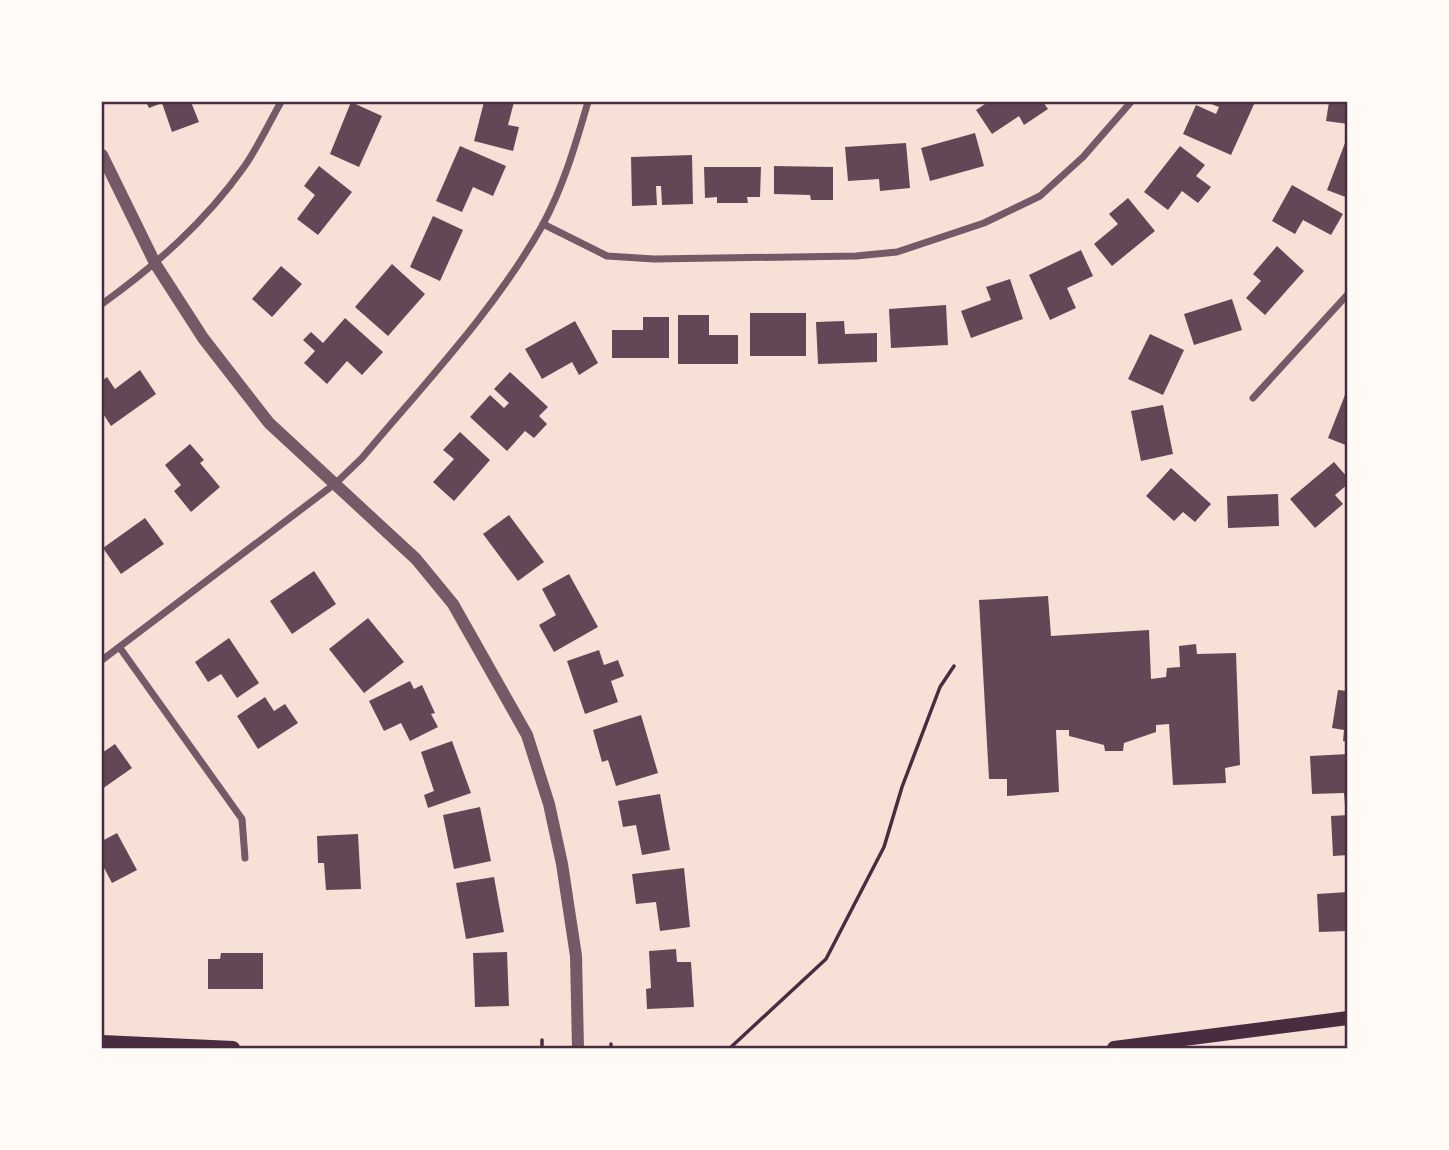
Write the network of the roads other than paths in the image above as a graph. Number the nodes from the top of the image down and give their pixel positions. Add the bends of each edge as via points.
1 (281, 102) edge
2 (588, 102) edge
3 (1131, 102) edge
4 (102, 155) edge
5 (543, 224) junction
6 (156, 265) junction
7 (1348, 294) edge
8 (102, 304) edge
9 (1253, 398) dead end
10 (335, 483) junction
11 (120, 648) junction
12 (102, 660) edge
13 (245, 858) dead end
14 (1348, 1018) edge
15 (102, 1042) edge
16 (233, 1048) edge
17 (578, 1048) edge
18 (1114, 1048) edge

1 - 6 street via 245,167
2 - 5 street via 575,148
3 - 5 street via 1083,157 1040,196 984,223 897,252 607,256
4 - 6 street
5 - 10 street via 510,278 362,458
6 - 8 street
6 - 10 street via 203,338 269,423
7 - 9 street
10 - 11 street
10 - 17 street via 416,559 453,604 527,735 562,864 576,956
11 - 12 street
11 - 13 street via 242,819
14 - 18 main road
15 - 16 main road

